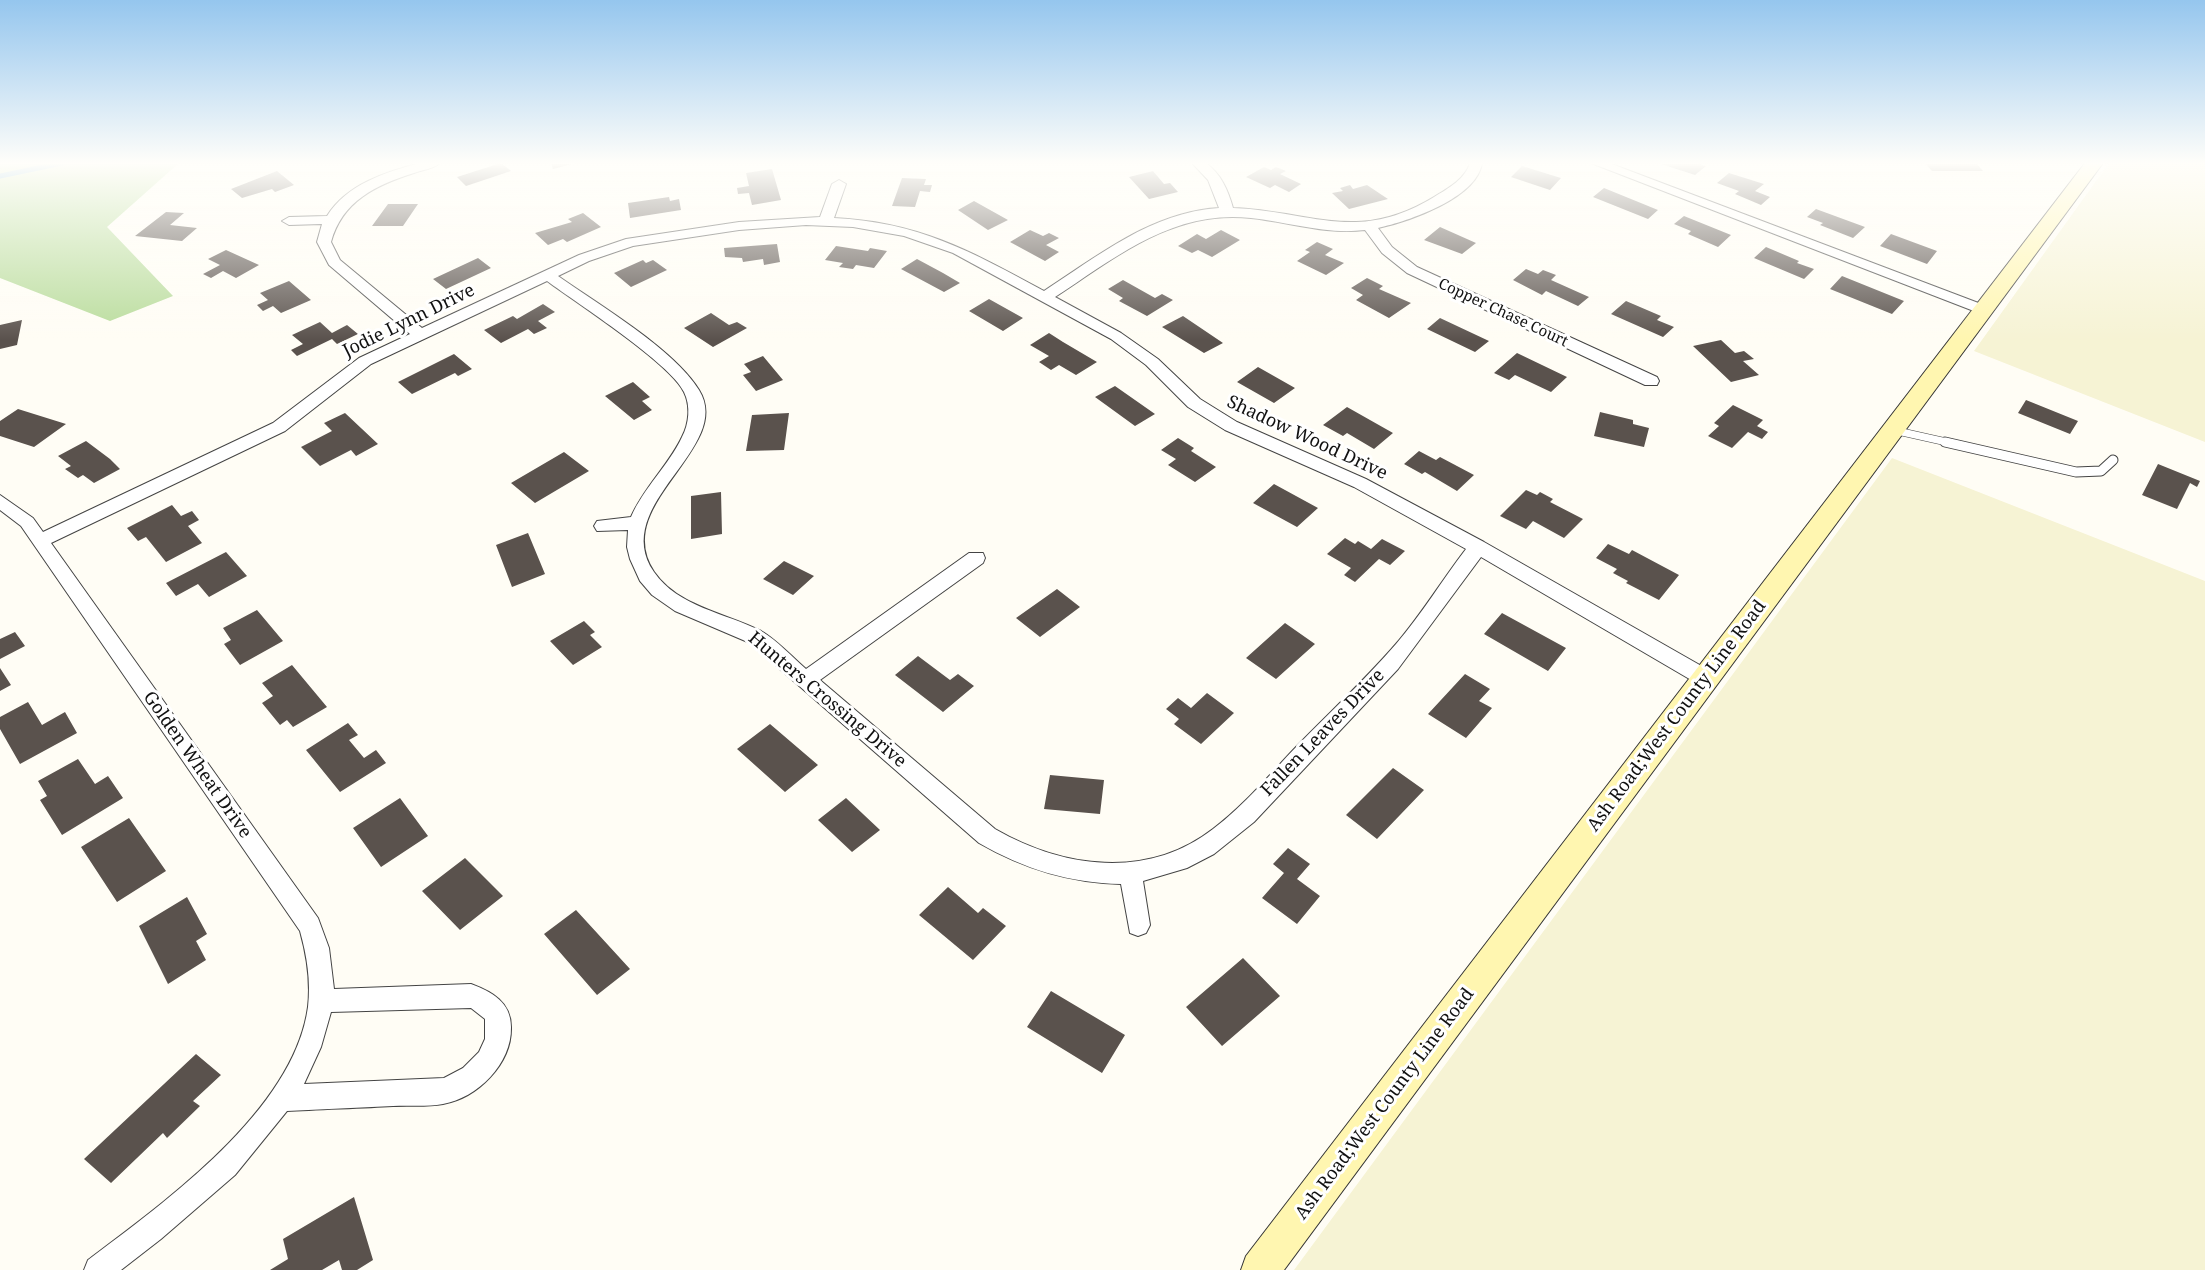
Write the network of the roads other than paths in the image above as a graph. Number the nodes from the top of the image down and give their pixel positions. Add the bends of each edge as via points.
1 (329, 222) edge
2 (773, 222) edge
3 (839, 222) edge
4 (1170, 222) edge
5 (1307, 222) edge
6 (1384, 222) edge
7 (1754, 222) edge
8 (2050, 222) edge
9 (1369, 225) junction
10 (548, 275) junction
11 (1045, 297) junction
12 (1984, 310) junction
13 (421, 335) junction
14 (1651, 381) dead end
15 (1893, 430) junction
16 (2113, 460) dead end
17 (0, 501) edge
18 (637, 523) junction
19 (603, 526) dead end
20 (40, 541) junction
21 (1478, 547) junction
22 (976, 558) dead end
23 (1705, 678) junction
24 (807, 680) junction
25 (1131, 873) junction
26 (1138, 925) dead end
27 (322, 1001) junction
28 (281, 1098) junction
29 (98, 1270) edge
30 (1260, 1270) edge

1 - 13 street via 324,242 334,262
2 - 10 street, Jodie Lynn Drive via 656,237 602,251
3 - 11 street, Shadow Wood Drive via 879,226 933,240
4 - 11 street
5 - 9 street
6 - 9 street
7 - 12 street
8 - 12 main road, Ash Road;West County Line Road
9 - 14 street, Copper Chase Court via 1387,250 1412,270
10 - 13 street, Jodie Lynn Drive
10 - 18 street, Hunters Crossing Drive via 675,368 688,381 696,399 697,414 687,447 646,499
11 - 21 street, Shadow Wood Drive via 1134,348 1217,419 1360,483
12 - 15 main road, Ash Road;West County Line Road
13 - 20 street, Jodie Lynn Drive via 346,373 310,406 279,427
15 - 16 lane via 2076,472 2106,470
15 - 23 main road, Ash Road;West County Line Road
17 - 20 street, Golden Wheat Drive via 27,522
18 - 19 street
18 - 24 street, Hunters Crossing Drive via 637,555 657,589 696,613 757,638
20 - 27 street, Golden Wheat Drive via 310,926 319,952
21 - 23 street, Shadow Wood Drive
21 - 25 street, Fallen Leaves Drive via 1417,632 1384,670 1235,824 1194,854
22 - 24 street
23 - 30 main road, Ash Road;West County Line Road
24 - 25 street, Hunters Crossing Drive via 987,836 1012,852 1041,865 1074,872
25 - 26 street
27 - 28 street via 302,1064
27 - 28 street via 471,996 492,1006 499,1019 499,1035 493,1053 480,1070 444,1091
28 - 29 street via 262,1128 229,1165 191,1200

